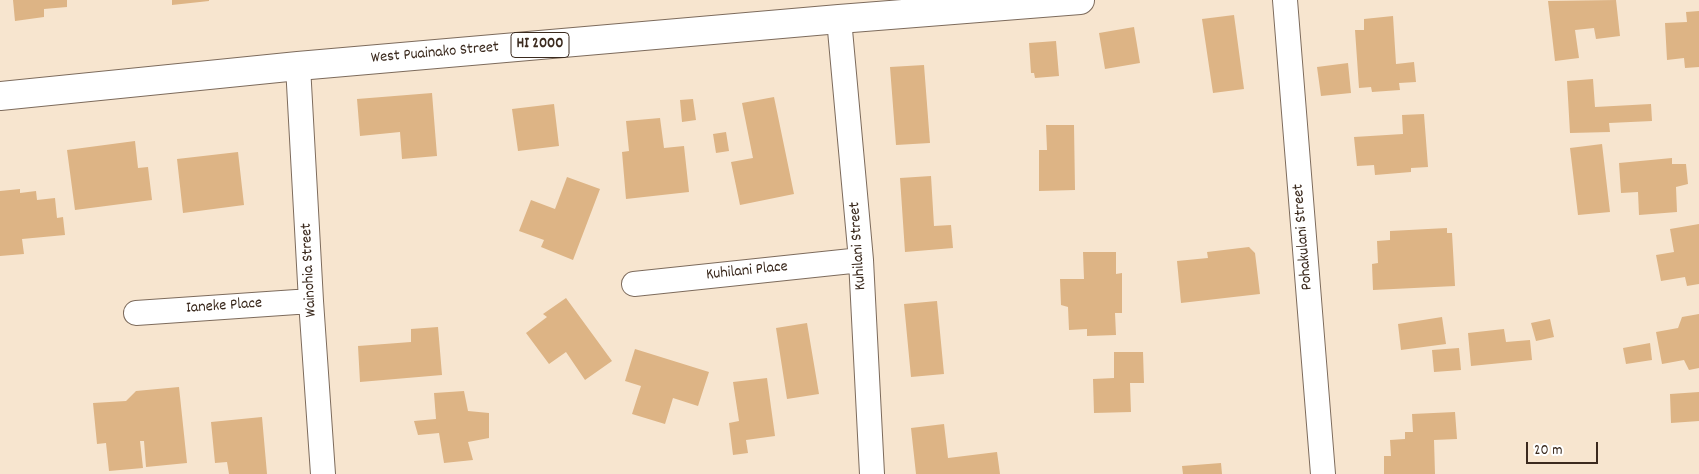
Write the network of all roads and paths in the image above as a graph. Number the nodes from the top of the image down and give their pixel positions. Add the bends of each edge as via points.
1 (1080, 0) edge
2 (1285, 0) edge
3 (838, 19) junction
4 (298, 66) junction
5 (0, 96) edge
6 (861, 260) junction
7 (634, 284) dead end
8 (311, 302) junction
9 (136, 313) dead end
10 (323, 474) edge
11 (872, 474) edge
12 (1323, 474) edge

1 - 3 highway, West Puainako Street / HI 2000
2 - 12 street, Pohakulani Street
3 - 4 highway, West Puainako Street / HI 2000
3 - 6 street, Kuhilani Street
4 - 5 highway, West Puainako Street / HI 2000
4 - 8 street, Wainohia Street
6 - 7 street, Kuhilani Place
6 - 11 street, Kuhilani Street
8 - 9 street, Ianeke Place
8 - 10 street, Wainohia Street

